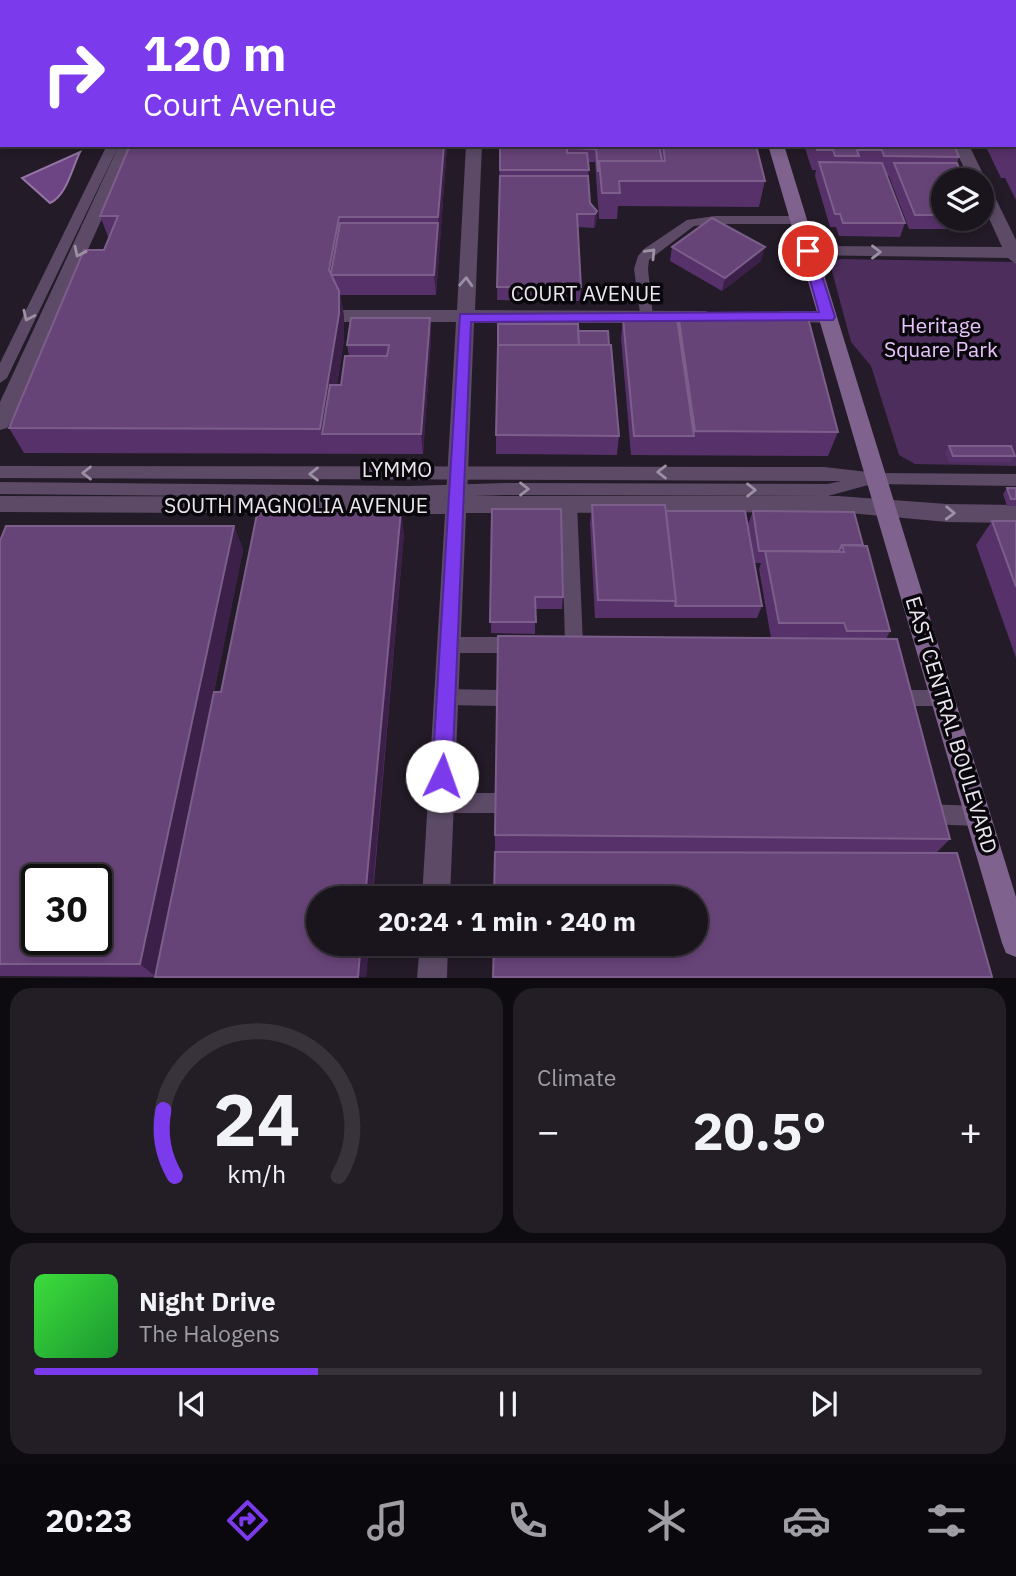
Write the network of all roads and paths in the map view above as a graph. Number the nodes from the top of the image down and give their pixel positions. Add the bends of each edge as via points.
1 (112, 147) edge
2 (126, 147) edge
3 (474, 147) edge
4 (777, 147) edge
5 (962, 147) edge
6 (972, 168) edge
7 (994, 212) edge
8 (799, 220) junction
9 (808, 251) junction
10 (1015, 255) edge
11 (48, 314) junction
12 (68, 314) edge
13 (344, 316) dead end
14 (465, 317) junction
15 (646, 317) junction
16 (727, 317) edge
17 (768, 317) edge
18 (828, 317) junction
19 (0, 378) edge
20 (0, 423) edge
21 (877, 479) junction
22 (1016, 480) edge
23 (0, 489) edge
24 (456, 489) junction
25 (569, 503) junction
26 (885, 508) junction
27 (1016, 514) edge
28 (534, 644) edge
29 (574, 644) edge
30 (449, 645) junction
31 (446, 697) junction
32 (498, 698) edge
33 (893, 698) edge
34 (942, 698) junction
35 (441, 803) junction
36 (496, 803) edge
37 (923, 814) edge
38 (978, 816) junction
39 (437, 886) edge
40 (1016, 943) edge
41 (433, 956) edge
42 (432, 978) edge

1 -> 19 lane
2 -> 11 street
14 -> 3 street
4 - 8 street
5 - 6 street
7 - 10 street
8 - 9 street
15 -> 8 lane via 643,259 691,223
9 -> 10 street
9 - 18 street
11 - 12 street
11 - 20 street
13 - 14 street, COURT AVENUE
14 - 15 street, COURT AVENUE
14 - 24 street
15 - 16 street, COURT AVENUE
17 - 18 street
18 - 21 street
21 - 22 lane, LYMMO
21 - 24 lane, LYMMO via 828,490
21 - 26 street, EAST CENTRAL BOULEVARD
23 - 24 street, SOUTH MAGNOLIA AVENUE
24 -> 23 lane, LYMMO
24 - 25 street, SOUTH MAGNOLIA AVENUE
24 - 30 street
25 - 26 street, SOUTH MAGNOLIA AVENUE
25 - 29 lane
26 -> 27 street, SOUTH MAGNOLIA AVENUE
26 - 34 street, EAST CENTRAL BOULEVARD
28 - 30 lane
30 - 31 street
31 - 32 lane
31 - 35 street
33 - 34 lane
34 - 38 street, EAST CENTRAL BOULEVARD
35 - 36 lane
35 - 39 street
37 - 38 lane
38 - 40 street, EAST CENTRAL BOULEVARD
41 - 42 street

